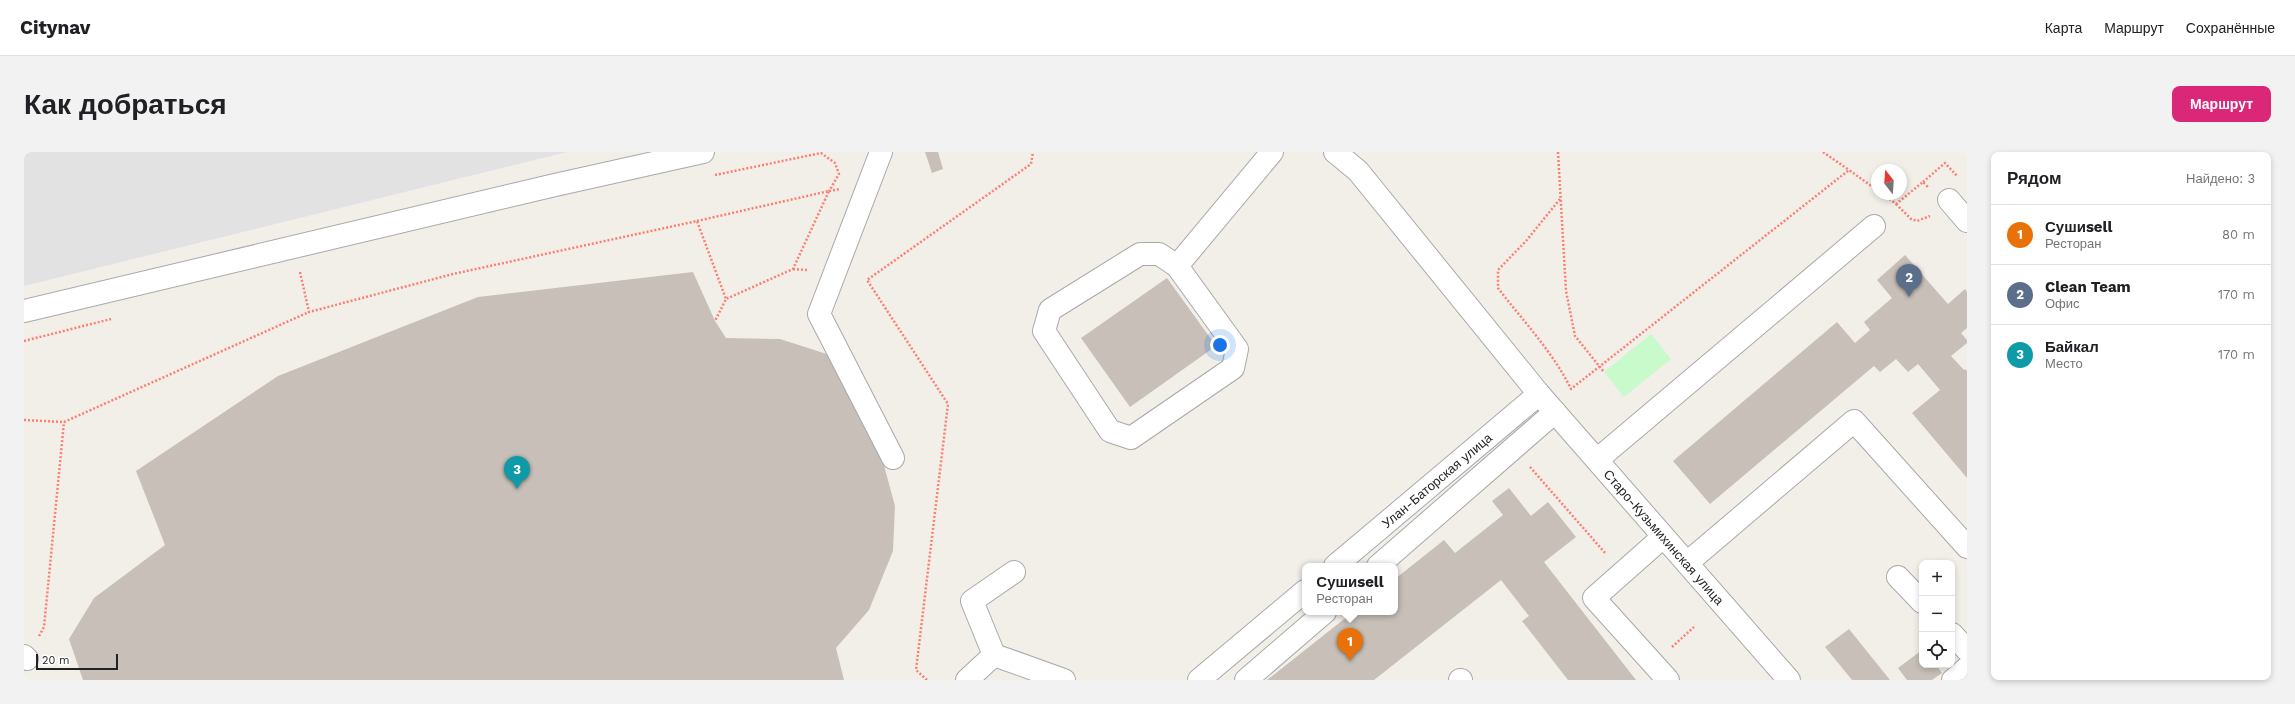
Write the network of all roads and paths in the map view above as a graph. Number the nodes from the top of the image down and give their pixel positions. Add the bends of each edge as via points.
1 (703, 152) edge
2 (880, 152) edge
3 (1034, 152) edge
4 (1272, 152) edge
5 (1335, 152) edge
6 (1558, 152) edge
7 (1823, 152) edge
8 (1849, 170) junction
9 (709, 177) dead end
10 (1871, 186) edge
11 (829, 191) junction
12 (1560, 198) junction
13 (1890, 200) edge
14 (1939, 201) junction
15 (1896, 204) junction
16 (697, 221) junction
17 (1967, 221) edge
18 (1874, 226) dead end
19 (1177, 266) junction
20 (305, 269) dead end
21 (299, 270) junction
22 (292, 272) dead end
23 (726, 299) junction
24 (24, 311) edge
25 (309, 312) junction
26 (114, 318) dead end
27 (715, 321) dead end
28 (24, 341) edge
29 (1600, 366) junction
30 (1604, 372) dead end
31 (1539, 394) junction
32 (1555, 412) junction
33 (24, 420) edge
34 (64, 422) junction
35 (893, 458) dead end
36 (1598, 459) junction
37 (1541, 480) dead end
38 (1663, 537) junction
39 (1967, 547) edge
40 (1339, 563) edge
41 (1381, 563) edge
42 (1687, 563) junction
43 (1014, 572) dead end
44 (1622, 573) junction
45 (1898, 577) dead end
46 (1302, 594) edge
47 (1919, 599) edge
48 (1322, 615) edge
49 (1694, 627) dead end
50 (1686, 635) dead end
51 (1955, 637) edge
52 (1967, 650) edge
53 (994, 655) junction
54 (26, 658) edge
55 (1967, 668) edge
56 (927, 680) edge
57 (967, 680) edge
58 (1064, 680) edge
59 (1199, 680) edge
60 (1246, 680) edge
61 (1668, 680) edge
62 (1789, 680) edge
63 (1953, 680) edge

1 - 24 street
2 - 35 street via 819,314
3 - 56 path via 1031,164 867,280 948,404 916,670
4 - 19 street
5 - 31 street, Старо-Кузьмихинская улица via 1358,171
6 - 12 path
7 - 8 path
8 - 10 path
8 - 29 path
9 - 11 path via 821,153 835,163 839,174
11 - 16 path
11 - 23 path via 793,269
12 - 29 path via 1566,291 1575,336
12 - 29 path via 1526,242 1498,270 1498,288 1545,348 1571,389
13 - 15 path
14 - 15 path via 1924,220 1917,221 1911,219
14 - 15 path via 1923,182
14 - 17 street
16 - 23 path
16 - 25 path via 453,274
18 - 36 street
19 - 19 street via 1159,254 1140,254 1050,310 1044,331 1110,431 1131,438 1233,368 1237,350
20 - 21 path
21 - 22 path
21 - 25 path
23 - 27 path
25 - 34 path
26 - 28 path
29 - 30 path
31 - 32 street, Старо-Кузьмихинская улица
31 - 40 street, Улан-Баторская улица
32 - 36 street, Старо-Кузьмихинская улица
32 - 41 street
33 - 34 path
34 - 54 path via 44,627
36 - 38 street, Старо-Кузьмихинская улица
37 - 44 path
38 - 42 street, Старо-Кузьмихинская улица
38 - 44 street
39 - 42 street via 1854,421
42 - 62 street, Старо-Кузьмихинская улица
43 - 53 street via 972,601
44 - 61 street via 1594,598
45 - 47 street
46 - 59 street
48 - 60 street
49 - 50 path
51 - 52 street
53 - 57 street
53 - 58 street
55 - 63 street

